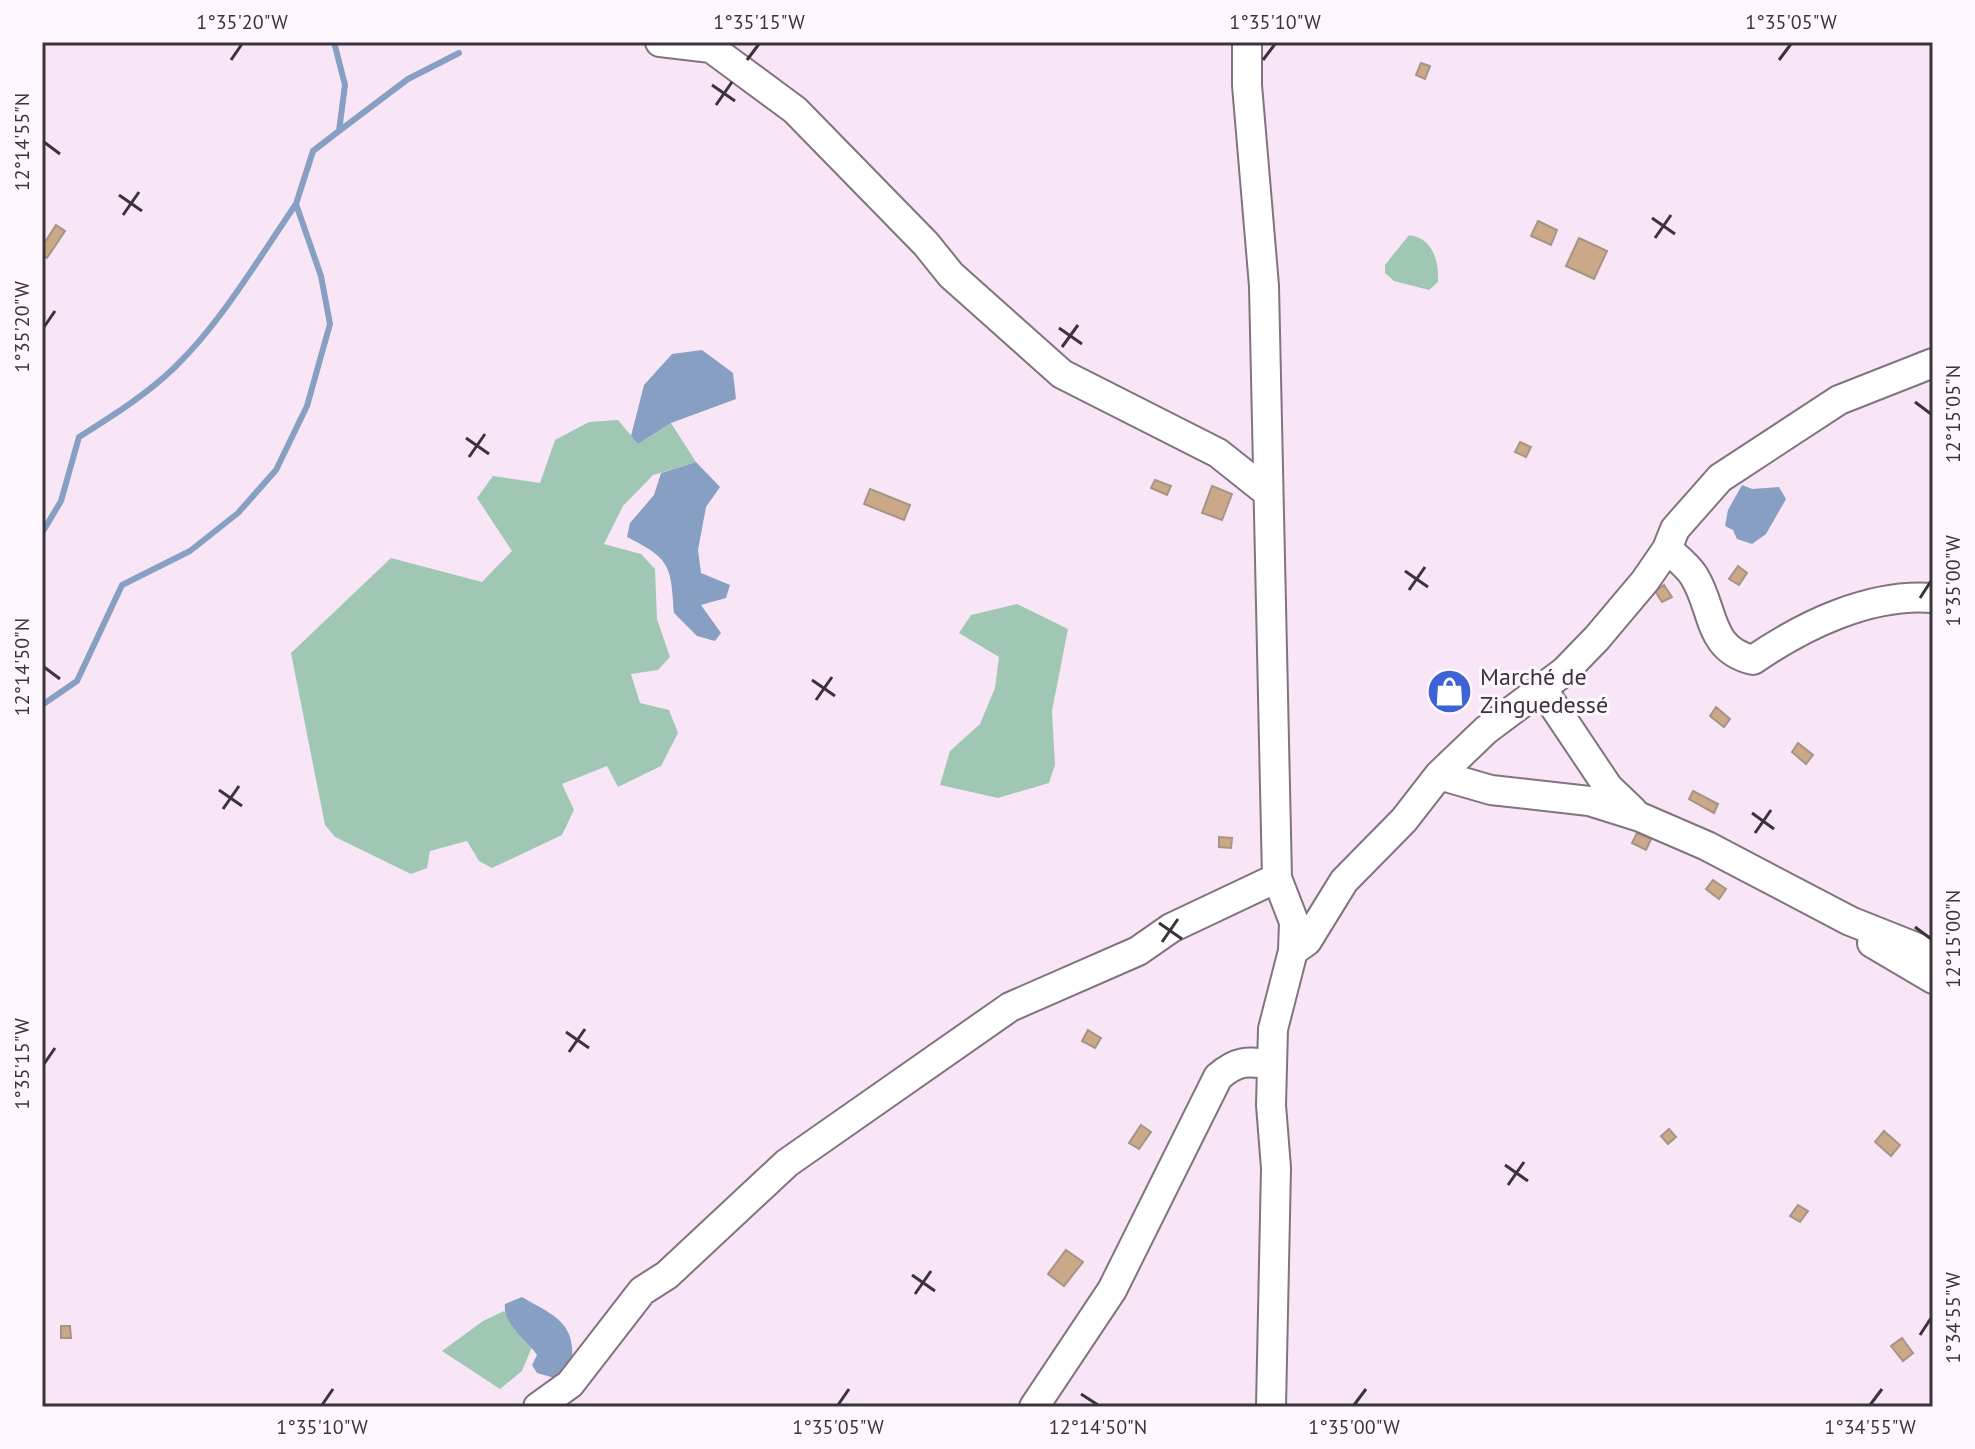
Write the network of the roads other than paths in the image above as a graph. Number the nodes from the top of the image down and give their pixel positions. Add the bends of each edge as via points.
1 (660, 42) edge
2 (1225, 42) edge
3 (1247, 42) edge
4 (1247, 85) junction
5 (1933, 363) edge
6 (1267, 492) junction
7 (1667, 549) junction
8 (1933, 598) edge
9 (1543, 690) junction
10 (1439, 775) junction
11 (1640, 817) junction
12 (1277, 878) junction
13 (1848, 920) junction
14 (1293, 951) junction
15 (1933, 954) edge
16 (1933, 979) edge
17 (1272, 1065) junction
18 (538, 1407) edge
19 (1034, 1407) edge
20 (1271, 1407) edge

1 - 6 street via 711,48 795,110 951,275 1062,374 1218,453
2 - 4 street
3 - 4 street
4 - 6 street via 1264,286
5 - 7 street via 1839,400 1720,478 1675,529
6 - 12 street
7 - 8 street via 1694,575 1723,645 1731,655 1753,660 1846,611 1886,599
7 - 9 street via 1597,638
9 - 10 street via 1480,735
9 - 11 street via 1608,787
10 - 11 street via 1491,790 1589,801
10 - 14 street via 1344,881 1307,941
11 - 13 street via 1748,866
12 - 14 street via 1294,922
12 - 18 street via 1171,928 1138,951 1010,1007 787,1163 667,1275 642,1291 570,1384
13 - 15 street
13 - 16 street via 1865,938
14 - 17 street via 1273,1029
17 - 19 street via 1233,1064 1218,1077 1112,1290
17 - 20 street via 1276,1193

